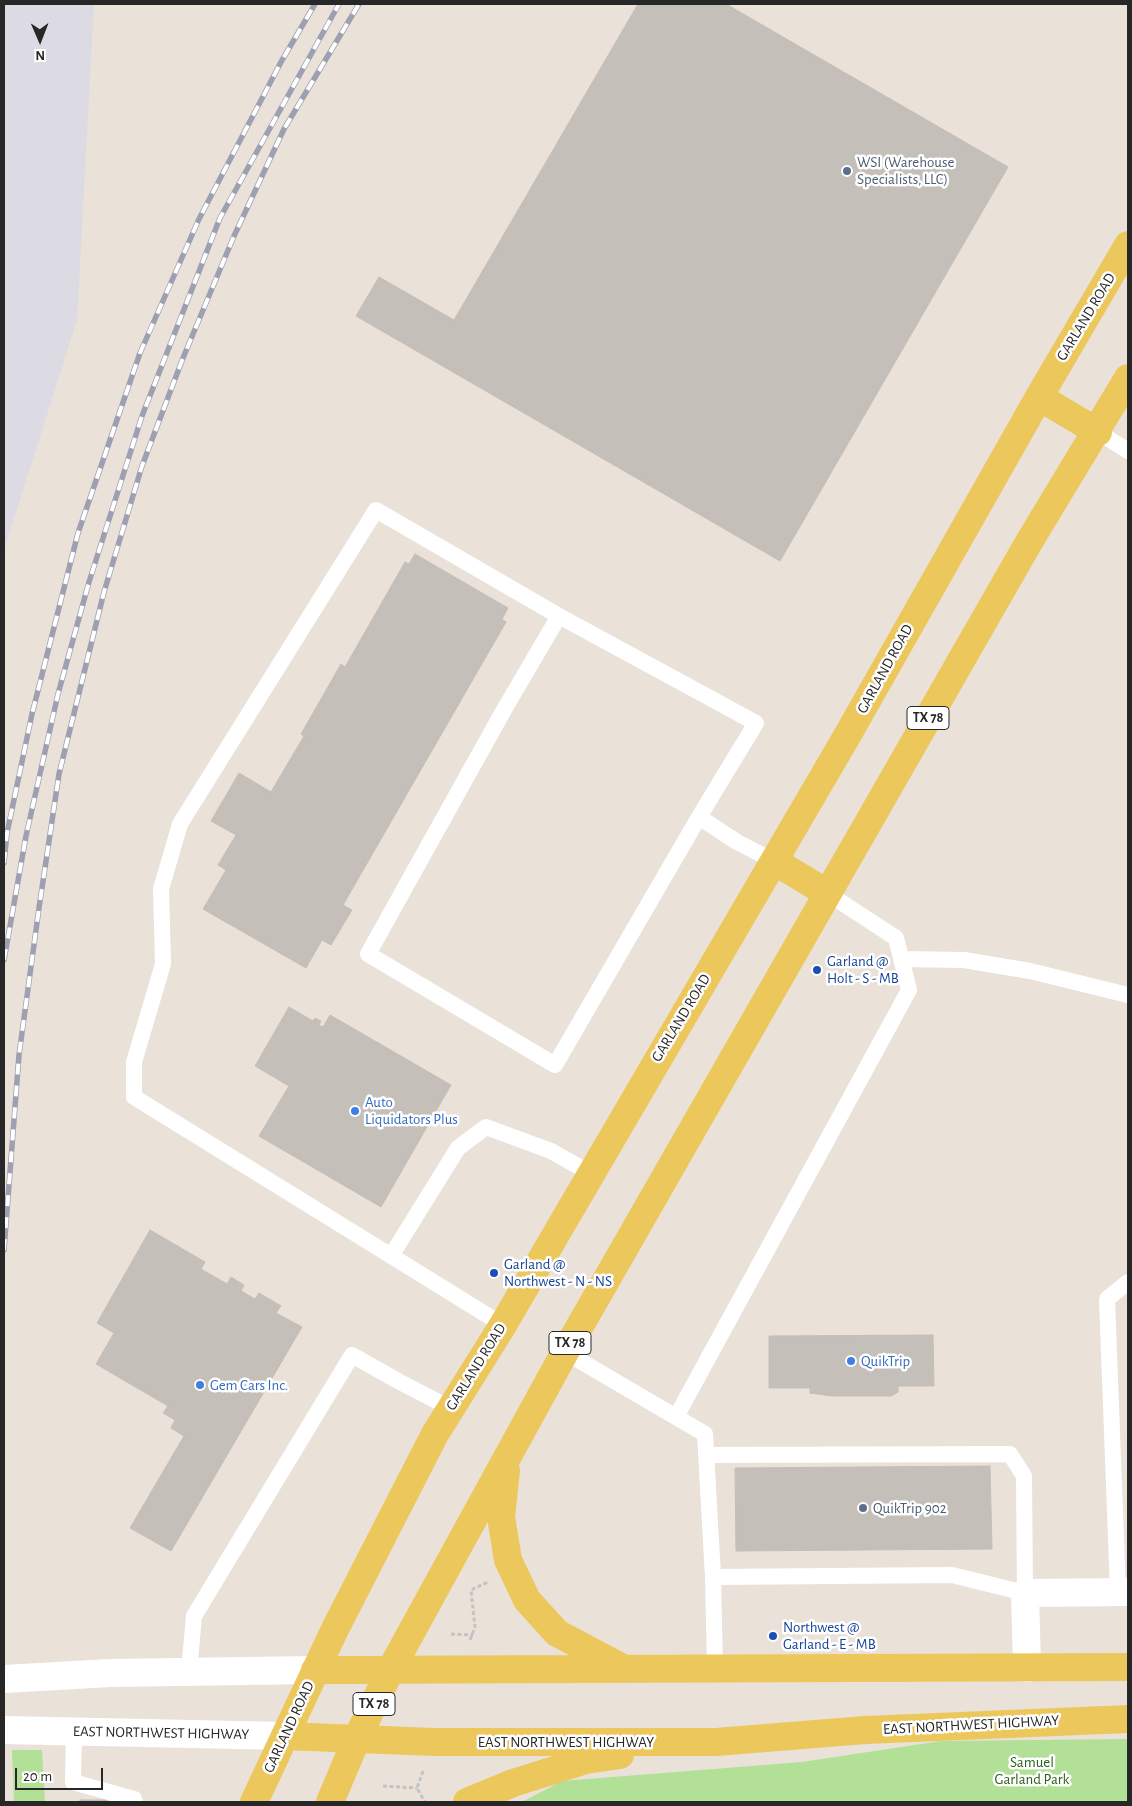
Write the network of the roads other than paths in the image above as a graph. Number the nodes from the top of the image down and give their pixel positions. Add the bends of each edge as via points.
1 (1128, 245) edge
2 (1128, 378) edge
3 (1039, 397) junction
4 (1098, 432) junction
5 (1128, 452) edge
6 (559, 616) junction
7 (699, 817) junction
8 (774, 862) junction
9 (827, 893) junction
10 (901, 959) junction
11 (1128, 995) edge
12 (590, 1173) junction
13 (392, 1256) junction
14 (1128, 1282) edge
15 (503, 1325) junction
16 (565, 1352) junction
17 (450, 1408) junction
18 (676, 1417) junction
19 (706, 1455) junction
20 (507, 1459) junction
21 (714, 1577) junction
22 (1123, 1592) edge
23 (1025, 1593) junction
24 (1128, 1667) edge
25 (625, 1668) junction
26 (715, 1668) junction
27 (1027, 1668) junction
28 (315, 1670) junction
29 (390, 1670) junction
30 (190, 1672) junction
31 (4, 1679) edge
32 (1128, 1719) edge
33 (4, 1730) edge
34 (74, 1731) junction
35 (285, 1736) junction
36 (357, 1738) junction
37 (716, 1742) junction
38 (136, 1802) edge
39 (254, 1802) edge
40 (330, 1802) edge
41 (467, 1802) edge

1 - 3 main road, GARLAND ROAD
2 - 4 main road, TX 78
3 - 4 main road
3 - 8 main road, GARLAND ROAD
4 - 5 lane
4 - 9 main road, TX 78 via 1029,542
6 - 7 lane via 756,723
6 - 7 lane via 368,954 555,1064
6 - 13 lane via 376,510 180,824 161,889 163,964 134,1062 134,1096
7 - 8 lane
8 - 9 main road
8 - 12 main road, GARLAND ROAD
9 - 10 lane via 896,938
9 - 16 main road, TX 78
10 - 11 lane via 974,962 1030,971
10 - 18 lane via 909,990
12 - 13 lane via 551,1152 486,1126 458,1148
12 - 15 main road, GARLAND ROAD
13 - 15 lane
14 - 22 lane via 1107,1299
15 - 17 main road, GARLAND ROAD
16 - 18 lane
16 - 20 main road, TX 78
17 - 28 main road, GARLAND ROAD
17 - 30 lane via 352,1355 194,1616
18 - 19 lane via 705,1434
19 - 21 lane
19 - 23 lane via 1010,1454 1024,1476
20 - 25 main road via 501,1517 508,1560 527,1600 557,1633
20 - 29 main road, TX 78
21 - 23 lane via 952,1575
21 - 26 lane
22 - 23 main road
23 - 27 main road
24 - 27 main road
25 - 26 main road
25 - 29 main road
26 - 27 main road
28 - 29 main road
28 - 30 main road
28 - 35 main road, GARLAND ROAD
29 - 36 main road, TX 78
30 - 31 main road
32 - 37 main road, EAST NORTHWEST HIGHWAY via 865,1730
33 - 34 main road, EAST NORTHWEST HIGHWAY
34 - 35 main road, EAST NORTHWEST HIGHWAY
34 - 38 lane via 73,1782 134,1798
35 - 36 main road, EAST NORTHWEST HIGHWAY
35 - 39 main road, GARLAND ROAD
36 - 37 main road, EAST NORTHWEST HIGHWAY via 434,1742
36 - 40 main road, TX 78
37 - 41 main road via 586,1760 513,1783

